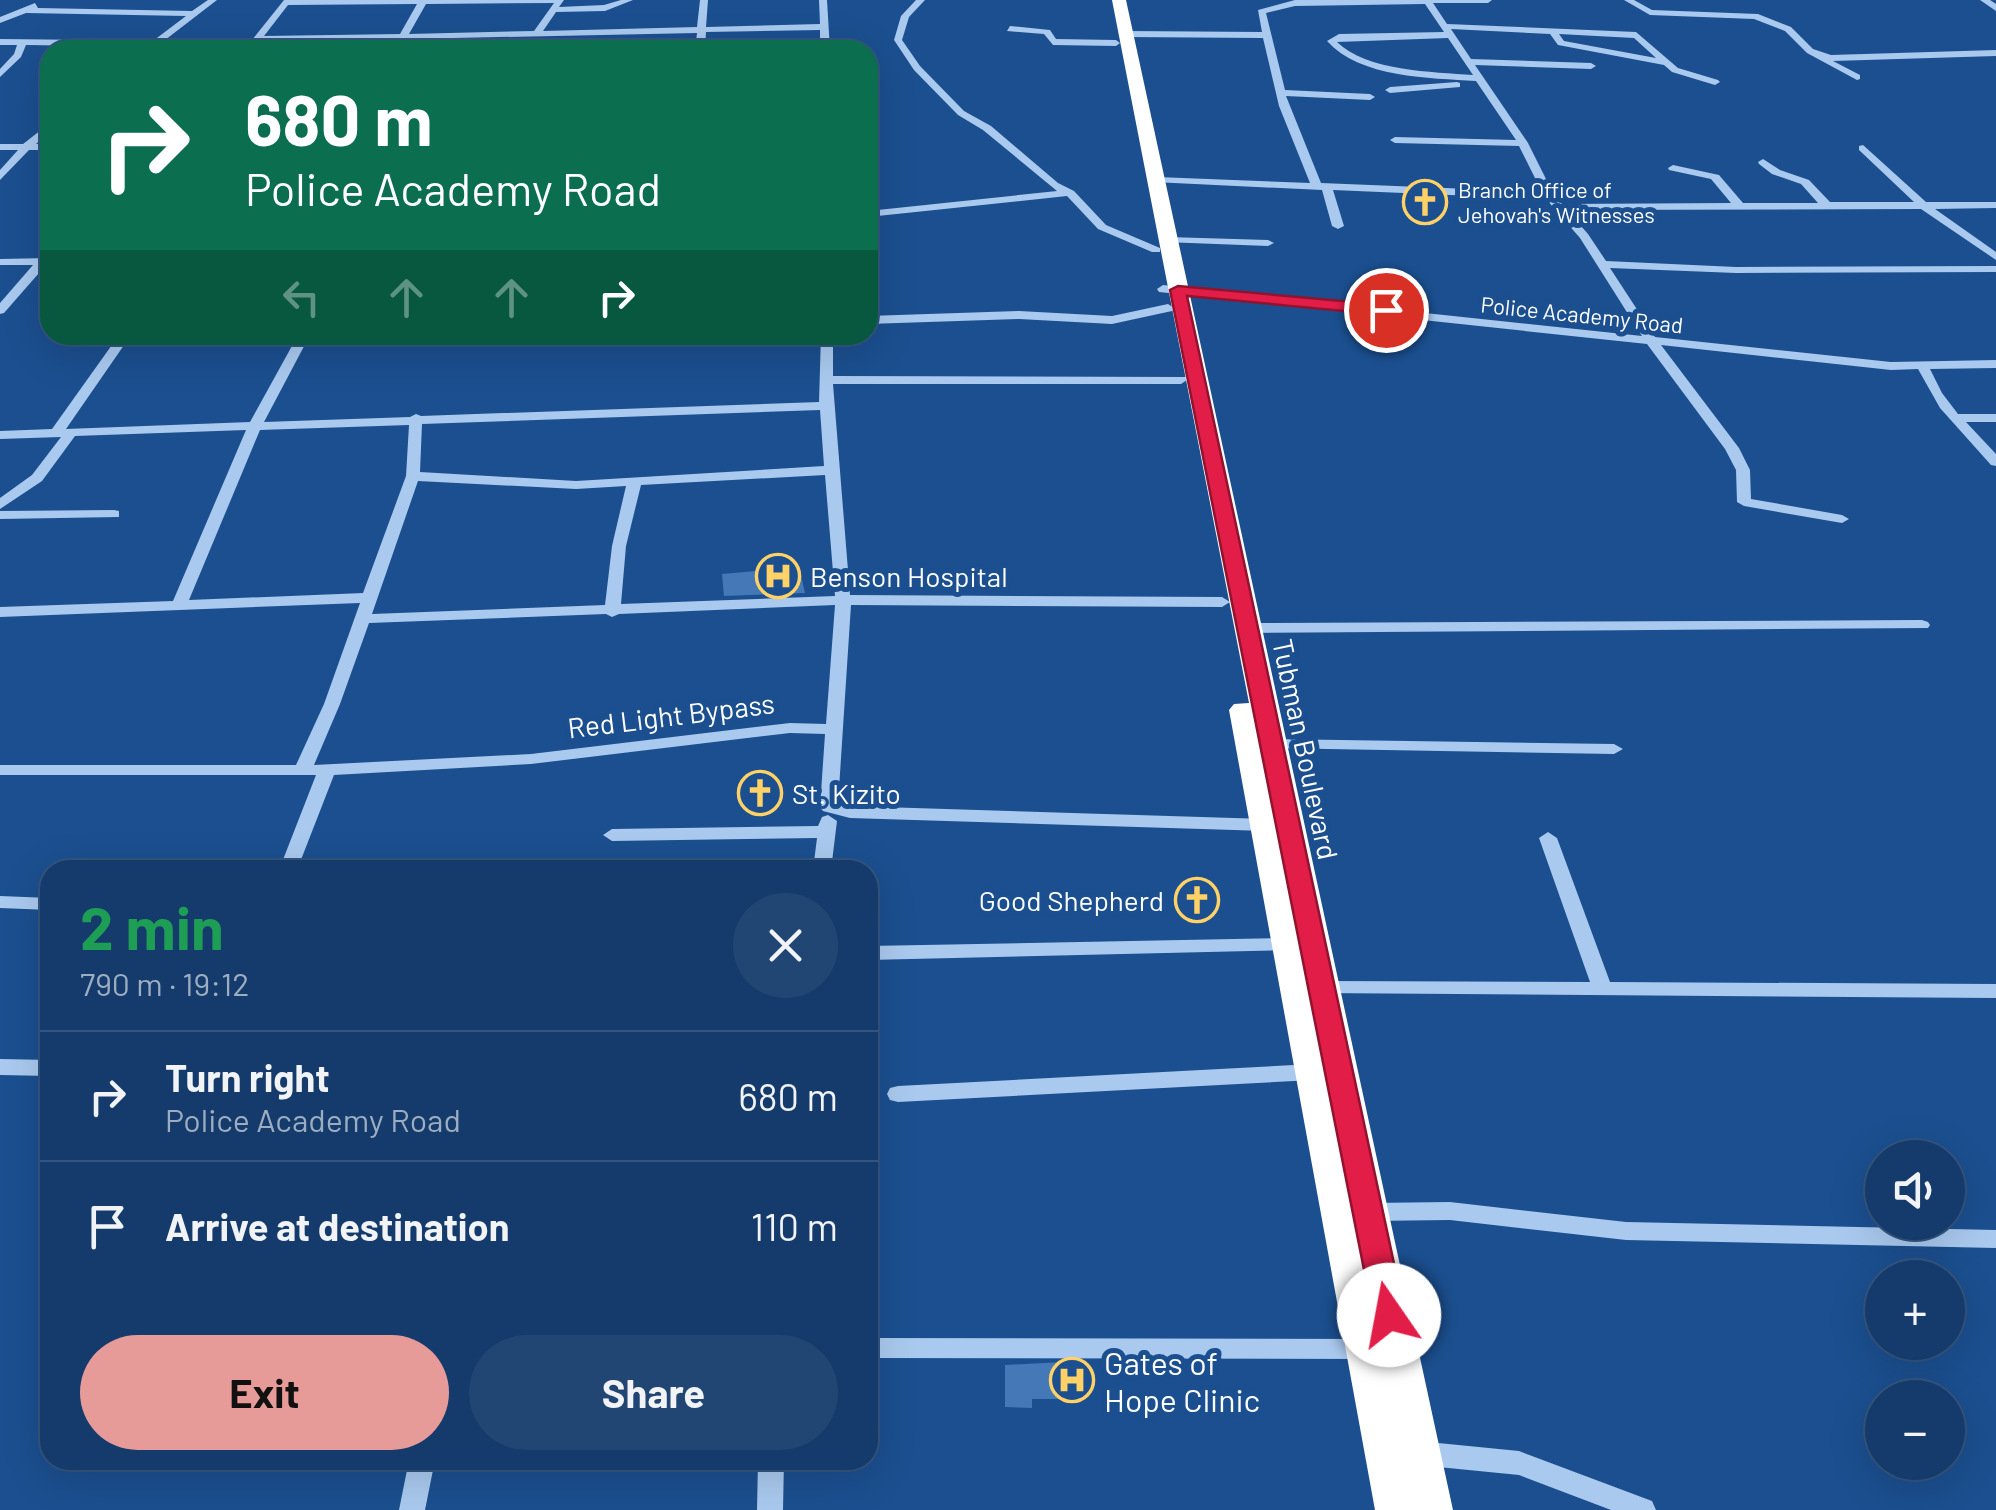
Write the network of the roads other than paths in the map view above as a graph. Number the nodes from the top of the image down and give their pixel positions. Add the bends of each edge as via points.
1 (49, 0) edge
2 (213, 0) edge
3 (629, 0) edge
4 (704, 0) edge
5 (823, 0) edge
6 (921, 0) edge
7 (1109, 0) edge
8 (1119, 0) edge
9 (1263, 0) edge
10 (1488, 0) edge
11 (1628, 0) edge
12 (1984, 0) edge
13 (287, 1) edge
14 (424, 1) edge
15 (1428, 1) edge
16 (556, 3) edge
17 (1278, 4) junction
18 (1996, 8) edge
19 (24, 10) junction
20 (193, 14) junction
21 (0, 20) edge
22 (824, 27) junction
23 (698, 29) junction
24 (1010, 29) dead end
25 (1551, 29) junction
26 (1447, 31) junction
27 (537, 34) junction
28 (550, 34) junction
29 (1264, 35) junction
30 (403, 36) junction
31 (258, 38) joint
32 (1120, 38) junction
33 (159, 40) edge
34 (401, 40) edge
35 (546, 40) edge
36 (699, 40) edge
37 (825, 40) edge
38 (0, 42) edge
39 (22, 42) junction
40 (40, 42) edge
41 (1996, 52) edge
42 (1818, 55) junction
43 (1468, 62) junction
44 (1664, 62) junction
45 (1591, 66) dead end
46 (0, 74) edge
47 (1856, 77) dead end
48 (1480, 81) junction
49 (1715, 82) dead end
50 (1390, 90) dead end
51 (1282, 93) junction
52 (1370, 97) dead end
53 (40, 135) edge
54 (1395, 140) dead end
55 (1523, 144) junction
56 (0, 147) edge
57 (26, 147) junction
58 (40, 148) edge
59 (1863, 148) dead end
60 (1763, 162) dead end
61 (1673, 168) dead end
62 (0, 176) edge
63 (1157, 180) junction
64 (1322, 187) junction
65 (1070, 193) junction
66 (1549, 196) junction
67 (1924, 206) junction
68 (1996, 206) edge
69 (1828, 207) junction
70 (1561, 208) junction
71 (1741, 208) junction
72 (878, 213) edge
73 (1338, 226) dead end
74 (1268, 243) dead end
75 (1162, 245) junction
76 (1996, 257) edge
77 (40, 261) edge
78 (0, 262) edge
79 (1603, 264) junction
80 (40, 267) edge
81 (1996, 269) edge
82 (1170, 296) junction
83 (0, 310) edge
84 (878, 320) edge
85 (1652, 342) junction
86 (118, 345) edge
87 (299, 345) edge
88 (827, 345) edge
89 (1996, 364) edge
90 (1923, 367) junction
91 (825, 380) junction
92 (1181, 380) junction
93 (826, 406) junction
94 (416, 418) junction
95 (1956, 418) junction
96 (1996, 418) edge
97 (254, 427) junction
98 (64, 433) junction
99 (0, 434) edge
100 (1996, 462) edge
101 (831, 470) junction
102 (413, 476) junction
103 (634, 483) junction
104 (0, 505) edge
105 (114, 514) dead end
106 (0, 515) edge
107 (1842, 520) dead end
108 (368, 598) junction
109 (843, 600) junction
110 (1222, 602) junction
111 (180, 603) junction
112 (0, 612) edge
113 (612, 612) junction
114 (361, 619) junction
115 (1922, 625) dead end
116 (1248, 628) junction
117 (833, 729) junction
118 (1273, 744) junction
119 (1614, 749) dead end
120 (0, 770) edge
121 (303, 770) junction
122 (327, 770) junction
123 (829, 807) junction
124 (1266, 825) junction
125 (826, 832) junction
126 (612, 834) dead end
127 (1548, 838) dead end
128 (292, 860) edge
129 (823, 860) edge
130 (0, 902) edge
131 (40, 904) edge
132 (1289, 944) junction
133 (878, 954) edge
134 (1323, 988) junction
135 (1602, 988) junction
136 (1996, 991) edge
137 (0, 1067) edge
138 (40, 1068) edge
139 (1313, 1072) junction
140 (898, 1094) dead end
141 (1367, 1212) junction
142 (1996, 1239) edge
143 (878, 1348) edge
144 (1366, 1349) junction
145 (1418, 1453) junction
146 (420, 1470) edge
147 (771, 1470) edge
148 (412, 1510) edge
149 (770, 1510) edge
150 (1398, 1510) edge
151 (1430, 1510) edge
152 (1643, 1510) edge

1 - 19 street
2 - 20 street
3 - 16 street via 605,8
4 - 23 street
5 - 22 street
6 - 65 street via 900,26 902,50 960,113
7 - 32 highway, Tubman Boulevard
8 - 32 highway, Tubman Boulevard
9 - 17 street
10 - 15 street
11 - 42 street via 1650,12 1740,14 1777,24
12 - 18 street
13 - 14 street
13 - 31 street
14 - 16 street
14 - 30 street
15 - 17 street
15 - 26 street
16 - 27 street
17 - 29 street via 1261,12
19 - 20 street
19 - 21 street
20 - 33 street
22 - 23 street
22 - 37 street
23 - 28 street
23 - 36 street
24 - 32 street via 1047,32 1053,42
25 - 26 street
25 - 44 street via 1561,43
25 - 44 street via 1636,35
26 - 43 street
26 - 48 street via 1331,41 1362,61
27 - 28 street
27 - 30 street
28 - 35 street
29 - 32 street
29 - 51 street
30 - 31 street
30 - 34 street
32 - 63 highway, Tubman Boulevard
32 - 75 highway, Tubman Boulevard
38 - 39 street
39 - 40 street
39 - 46 street
41 - 42 street
42 - 47 street
43 - 45 street
43 - 48 street
44 - 49 street
48 - 50 street
48 - 55 street
51 - 52 street
51 - 64 street
53 - 57 street
54 - 55 street
55 - 66 street
56 - 57 street
57 - 58 street
57 - 62 street
59 - 67 street
60 - 69 street via 1805,182
61 - 71 street via 1714,177
63 - 64 street
63 - 75 highway, Tubman Boulevard
64 - 66 street
64 - 73 street
65 - 72 street
65 - 75 street via 1102,227
66 - 70 street
67 - 68 street
67 - 69 street
67 - 76 street
69 - 71 street
70 - 71 street
70 - 79 street
74 - 75 street
75 - 82 highway, Tubman Boulevard
77 - 78 street
79 - 81 street
79 - 85 street
80 - 83 street
82 - 84 street, Police Academy Road via 1112,320
82 - 85 street, Police Academy Road
82 - 92 highway, Tubman Boulevard
82 - 116 highway, Tubman Boulevard
85 - 90 street, Police Academy Road
85 - 107 street via 1732,448 1743,470 1744,502
86 - 98 street via 77,395
87 - 97 street
88 - 91 street
89 - 90 street, Police Academy Road
90 - 95 street
91 - 92 street
91 - 93 street
92 - 110 highway, Tubman Boulevard
93 - 94 street
93 - 101 street
94 - 97 street
94 - 102 street
95 - 96 street
95 - 100 street
97 - 98 street
97 - 111 street
98 - 99 street
98 - 104 street via 37,478
101 - 103 street
101 - 109 street
102 - 103 street
102 - 108 street
103 - 113 street
105 - 106 street
108 - 111 street
108 - 114 street
109 - 110 street
109 - 113 street
109 - 117 street
110 - 124 highway, Tubman Boulevard
111 - 112 street
113 - 114 street
114 - 121 street
115 - 116 street
116 - 118 highway, Tubman Boulevard
117 - 122 street, Red Light Bypass via 790,728 530,759
117 - 123 street
118 - 119 street
118 - 134 highway, Tubman Boulevard
120 - 121 street, Red Light Bypass
121 - 122 street, Red Light Bypass
122 - 128 street
123 - 124 street
123 - 125 street
124 - 132 highway, Tubman Boulevard
125 - 126 street
125 - 129 street
127 - 135 street
130 - 131 street
132 - 133 street
132 - 139 highway, Tubman Boulevard
134 - 135 street
134 - 141 highway, Tubman Boulevard
135 - 136 street
137 - 138 street
139 - 140 street
139 - 144 highway, Tubman Boulevard
141 - 142 street via 1450,1211 1626,1231
141 - 145 highway, Tubman Boulevard
143 - 144 street
144 - 150 highway, Tubman Boulevard
145 - 151 highway, Tubman Boulevard
145 - 152 street via 1519,1463
146 - 148 street
147 - 149 street

